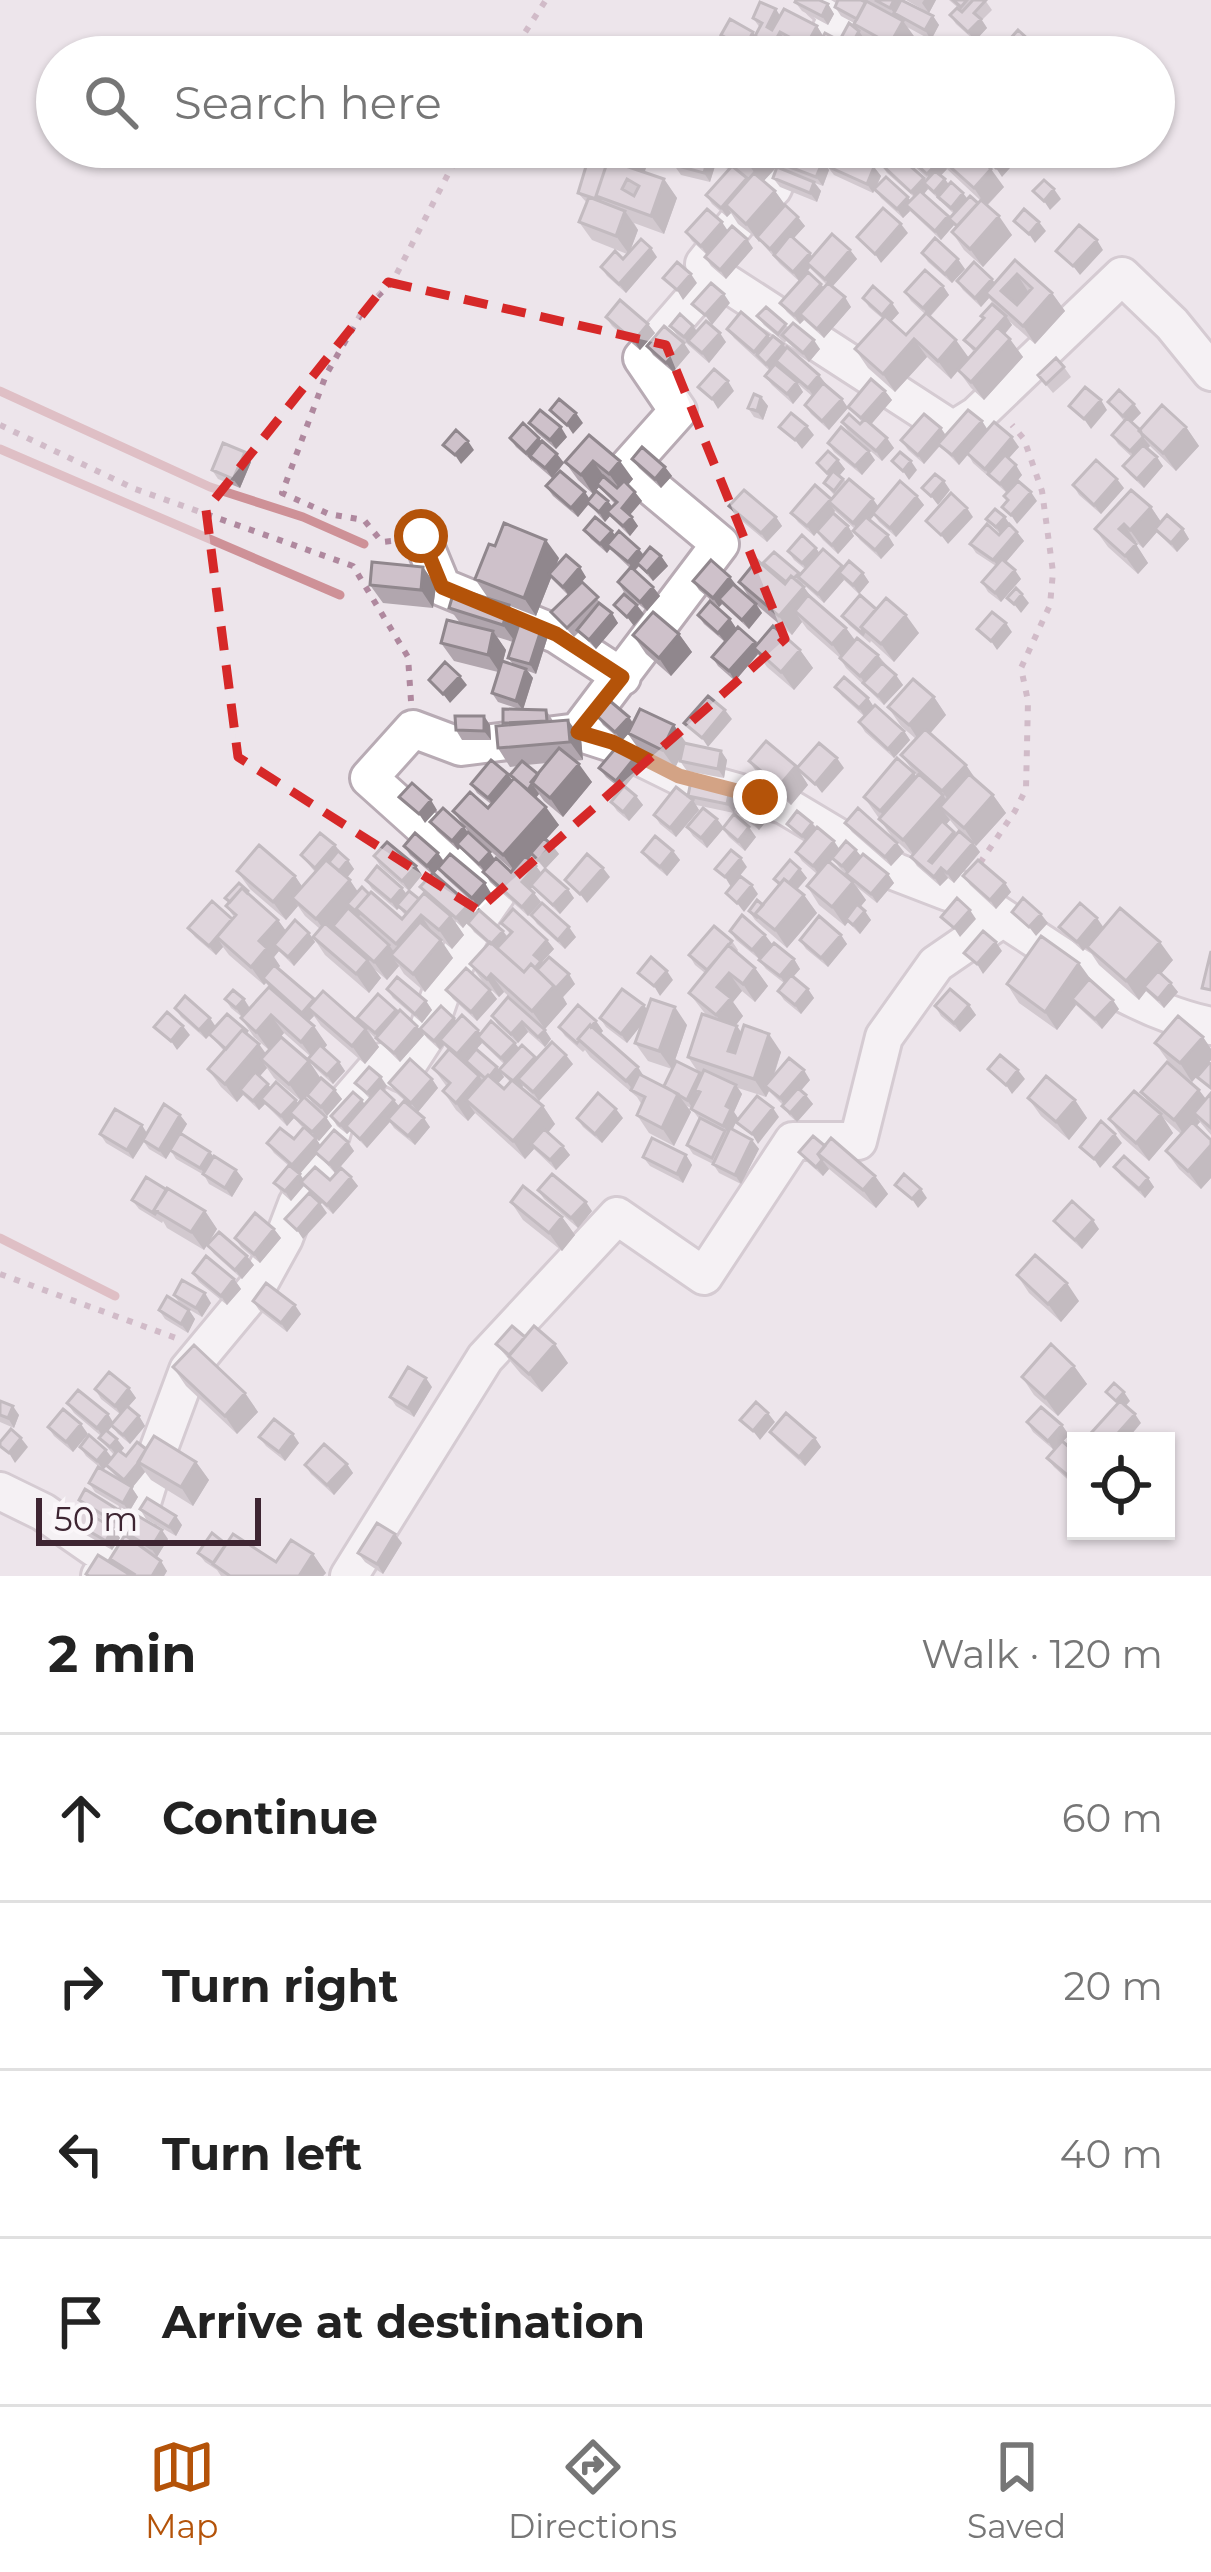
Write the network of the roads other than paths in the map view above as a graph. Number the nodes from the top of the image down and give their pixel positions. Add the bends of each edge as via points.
1 (822, 0) edge
2 (828, 36) edge
3 (782, 168) edge
4 (714, 275) junction
5 (1211, 372) edge
6 (421, 536) road end
7 (622, 677) junction
8 (578, 732) junction
9 (1004, 918) junction
10 (1211, 1026) edge
11 (0, 1491) edge
12 (106, 1568) edge
13 (349, 1576) edge

1 - 2 street via 838,15
3 - 4 street via 773,188 754,192 703,265
4 - 5 street via 953,430 1122,276
4 - 7 street via 642,358 678,411 628,467 720,544
6 - 7 street via 442,587 556,634
7 - 8 street
8 - 9 street via 679,776 784,805 896,872 961,890
8 - 12 street via 461,747 412,728 370,778 497,893 442,990 426,1036 402,1073 382,1062 337,1114 257,1287 188,1370 136,1522
9 - 10 street via 1117,992
9 - 13 street via 936,964 884,1037 858,1141 793,1142 704,1276 617,1216 485,1358
11 - 12 street via 43,1512

